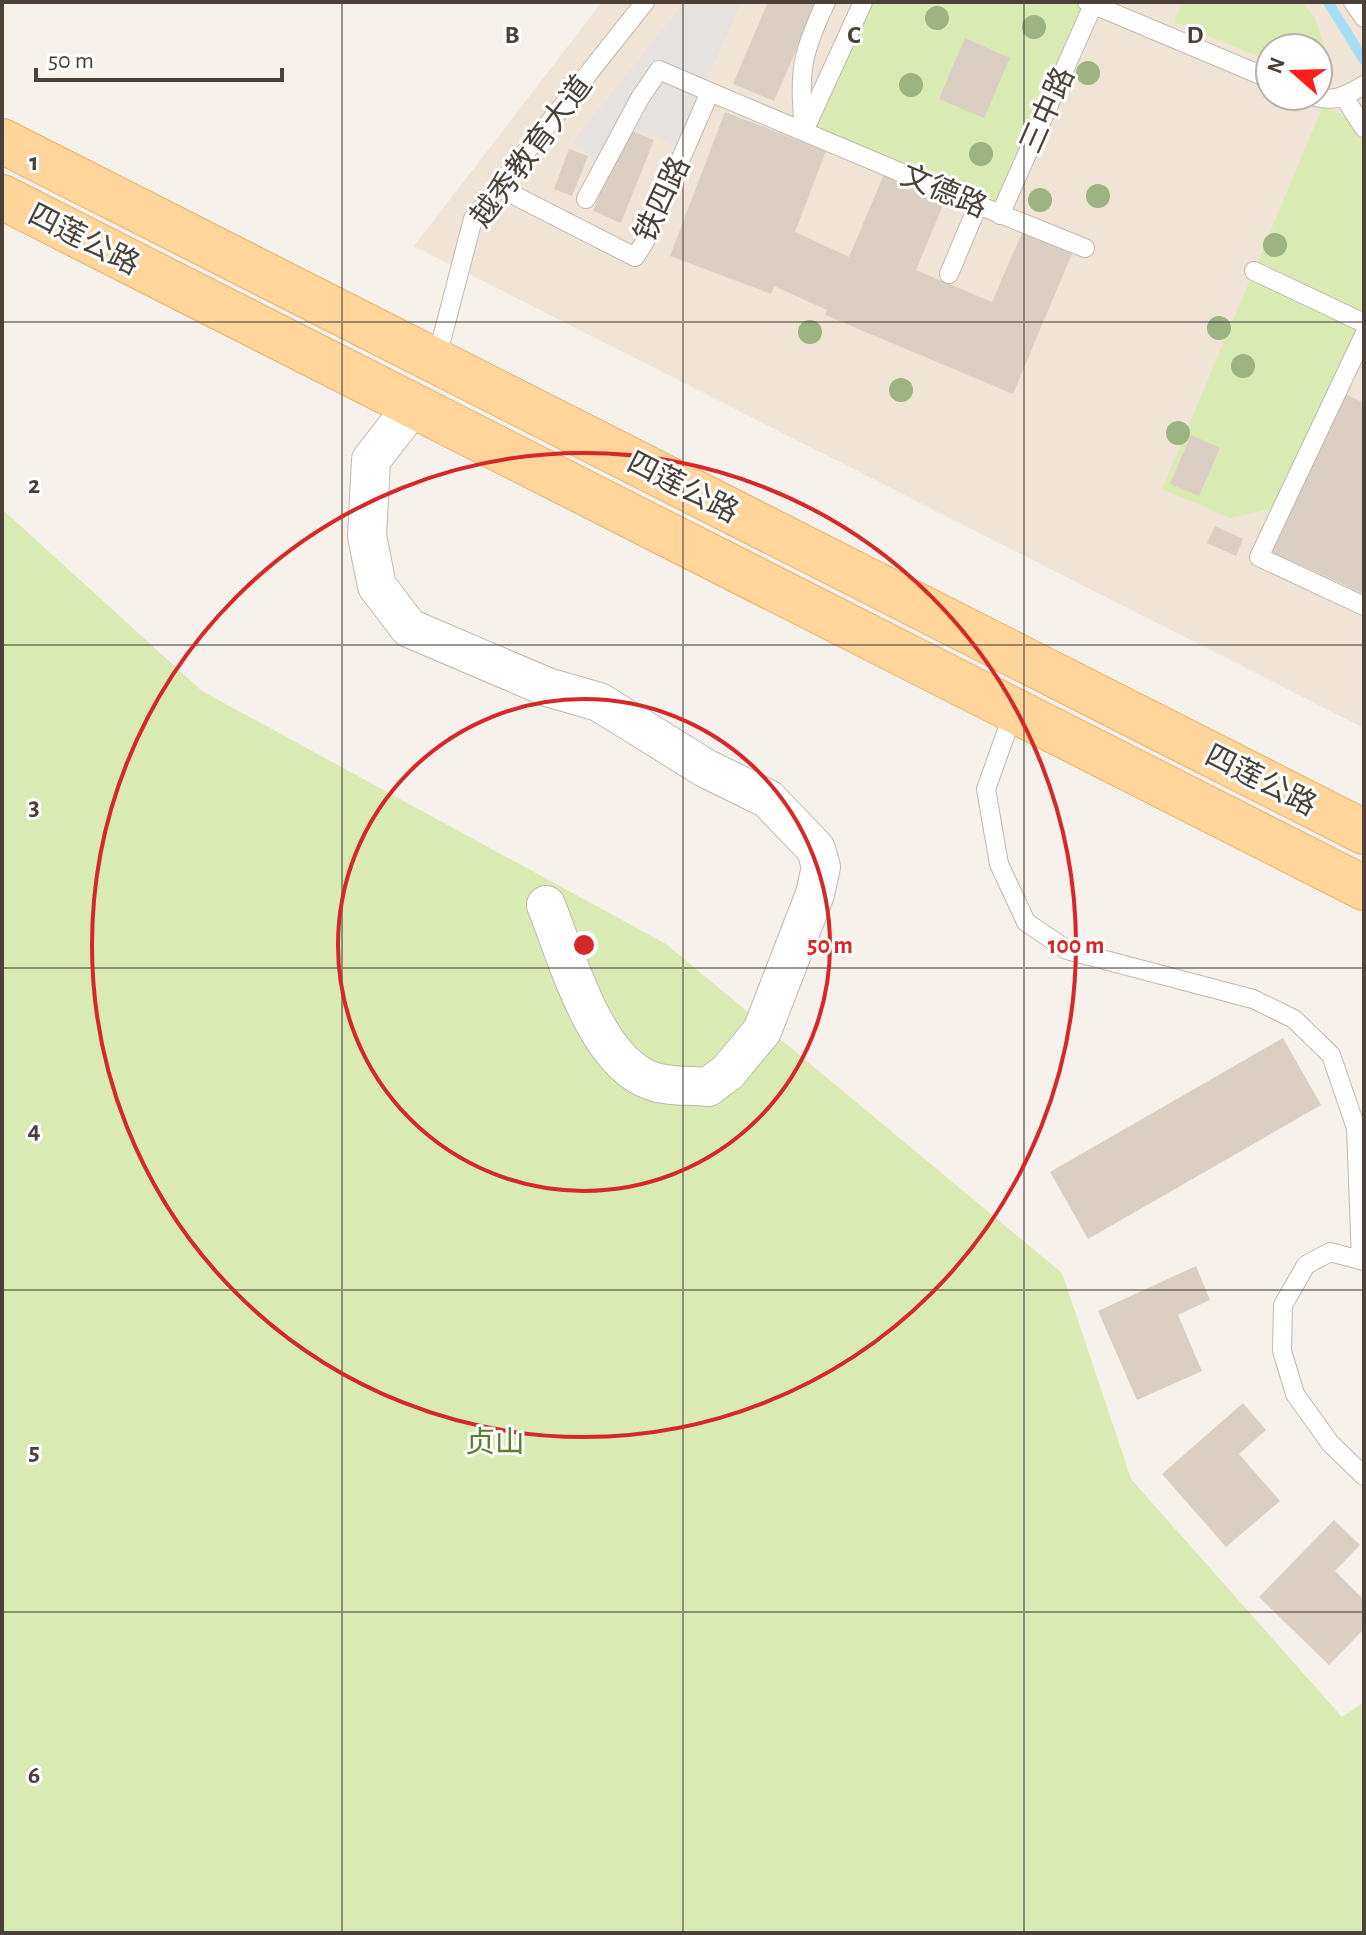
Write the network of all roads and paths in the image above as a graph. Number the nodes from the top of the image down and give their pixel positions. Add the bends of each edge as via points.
1 (645, 2) edge
2 (826, 2) edge
3 (863, 2) edge
4 (1353, 2) edge
5 (1090, 3) edge
6 (1364, 18) edge
7 (1254, 72) edge
8 (1355, 91) edge
9 (710, 92) junction
10 (1334, 97) edge
11 (1364, 128) edge
12 (804, 131) junction
13 (2, 141) edge
14 (498, 187) junction
15 (2, 197) edge
16 (586, 199) dead end
17 (978, 205) junction
18 (1000, 215) junction
19 (1085, 248) dead end
20 (1254, 271) dead end
21 (949, 274) dead end
22 (1364, 323) edge
23 (1364, 335) edge
24 (436, 361) junction
25 (413, 406) junction
26 (1364, 606) edge
27 (1028, 662) junction
28 (1014, 711) junction
29 (1364, 832) edge
30 (1364, 888) edge
31 (546, 905) dead end
32 (1363, 1260) edge
33 (1364, 1476) edge

1 - 14 lane, 越秀教育大道
2 - 12 lane via 802,65
3 - 12 lane
4 - 6 lane
5 - 7 lane
5 - 18 lane, 三中路
8 - 10 lane
8 - 11 lane
9 - 12 lane
9 - 14 lane, 铁四路 via 635,257
9 - 16 lane via 659,70
12 - 17 lane, 文德路
13 - 24 main road, 四莲公路
14 - 24 lane, 越秀教育大道 via 473,219
15 - 25 main road, 四莲公路
17 - 18 lane, 文德路
17 - 21 lane
18 - 19 lane, 文德路
20 - 22 lane
23 - 26 lane via 1259,557
24 - 25 main road
24 - 27 main road, 四莲公路
25 - 28 main road, 四莲公路
25 - 31 street via 371,460 367,536 377,586 409,628 547,687 599,702 705,768 768,799 816,849 821,867 762,1031 708,1087 653,1082 617,1058 591,1018
27 - 28 main road
27 - 29 main road, 四莲公路
28 - 30 main road, 四莲公路
28 - 32 lane via 986,789 999,864 1026,922 1067,950 1253,999 1294,1019 1331,1055 1356,1128
32 - 33 lane via 1330,1252 1306,1265 1283,1305 1282,1351 1295,1394 1330,1443

